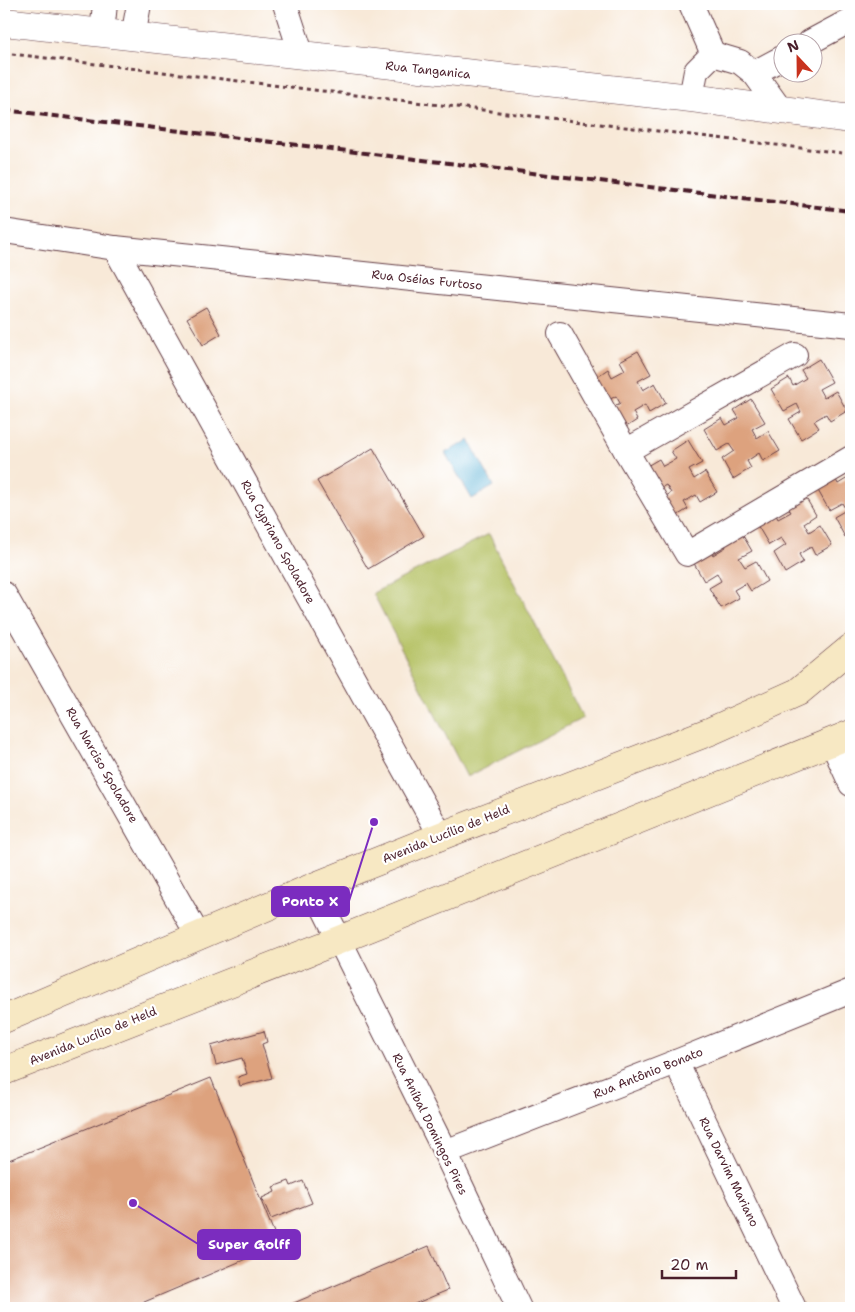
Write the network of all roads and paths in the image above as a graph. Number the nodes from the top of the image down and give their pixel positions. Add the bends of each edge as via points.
1 (105, 4) edge
2 (138, 4) edge
3 (285, 4) edge
4 (691, 4) edge
5 (851, 20) edge
6 (4, 22) edge
7 (102, 33) junction
8 (822, 36) edge
9 (134, 37) junction
10 (4, 53) edge
11 (713, 54) junction
12 (302, 56) junction
13 (772, 63) edge
14 (754, 73) junction
15 (691, 98) junction
16 (780, 109) junction
17 (851, 119) edge
18 (851, 154) edge
19 (4, 230) edge
20 (115, 248) junction
21 (851, 325) edge
22 (560, 334) dead end
23 (795, 355) dead end
24 (626, 450) junction
25 (851, 458) edge
26 (4, 594) edge
27 (851, 648) edge
28 (842, 738) edge
29 (851, 784) edge
30 (441, 836) junction
31 (313, 888) junction
32 (199, 937) junction
33 (339, 940) junction
34 (851, 991) edge
35 (4, 1019) edge
36 (676, 1062) junction
37 (4, 1071) edge
38 (445, 1152) junction
39 (519, 1308) edge
40 (794, 1308) edge

1 - 7 street
2 - 9 street
3 - 12 street
4 - 11 street
5 - 8 street
6 - 7 street, Rua Tanganica
7 - 9 street, Rua Tanganica
9 - 12 street, Rua Tanganica
10 - 18 path
11 - 14 street via 740,62
11 - 15 street via 696,71
12 - 15 street, Rua Tanganica
13 - 14 street
14 - 16 street
15 - 16 street, Rua Tanganica
16 - 17 street, Rua Tanganica
19 - 20 street, Rua Oséias Furtoso
20 - 21 street, Rua Oséias Furtoso
20 - 30 street, Rua Cypriano Spoladore
22 - 24 street
23 - 24 street
24 - 25 street via 687,554
26 - 32 street, Rua Narciso Spoladore
27 - 30 main road, Avenida Lucílio de Held via 798,692 712,731
28 - 29 street
28 - 33 main road, Avenida Lucílio de Held
30 - 31 main road, Avenida Lucílio de Held
31 - 32 main road, Avenida Lucílio de Held
31 - 33 street, Rua Aníbal Domingos Pires
32 - 35 main road, Avenida Lucílio de Held
33 - 37 main road, Avenida Lucílio de Held
33 - 38 street, Rua Aníbal Domingos Pires
34 - 36 street, Rua Antônio Bonato
36 - 38 street, Rua Antônio Bonato
36 - 40 street, Rua Darvim Mariano
38 - 39 street, Rua Aníbal Domingos Pires

